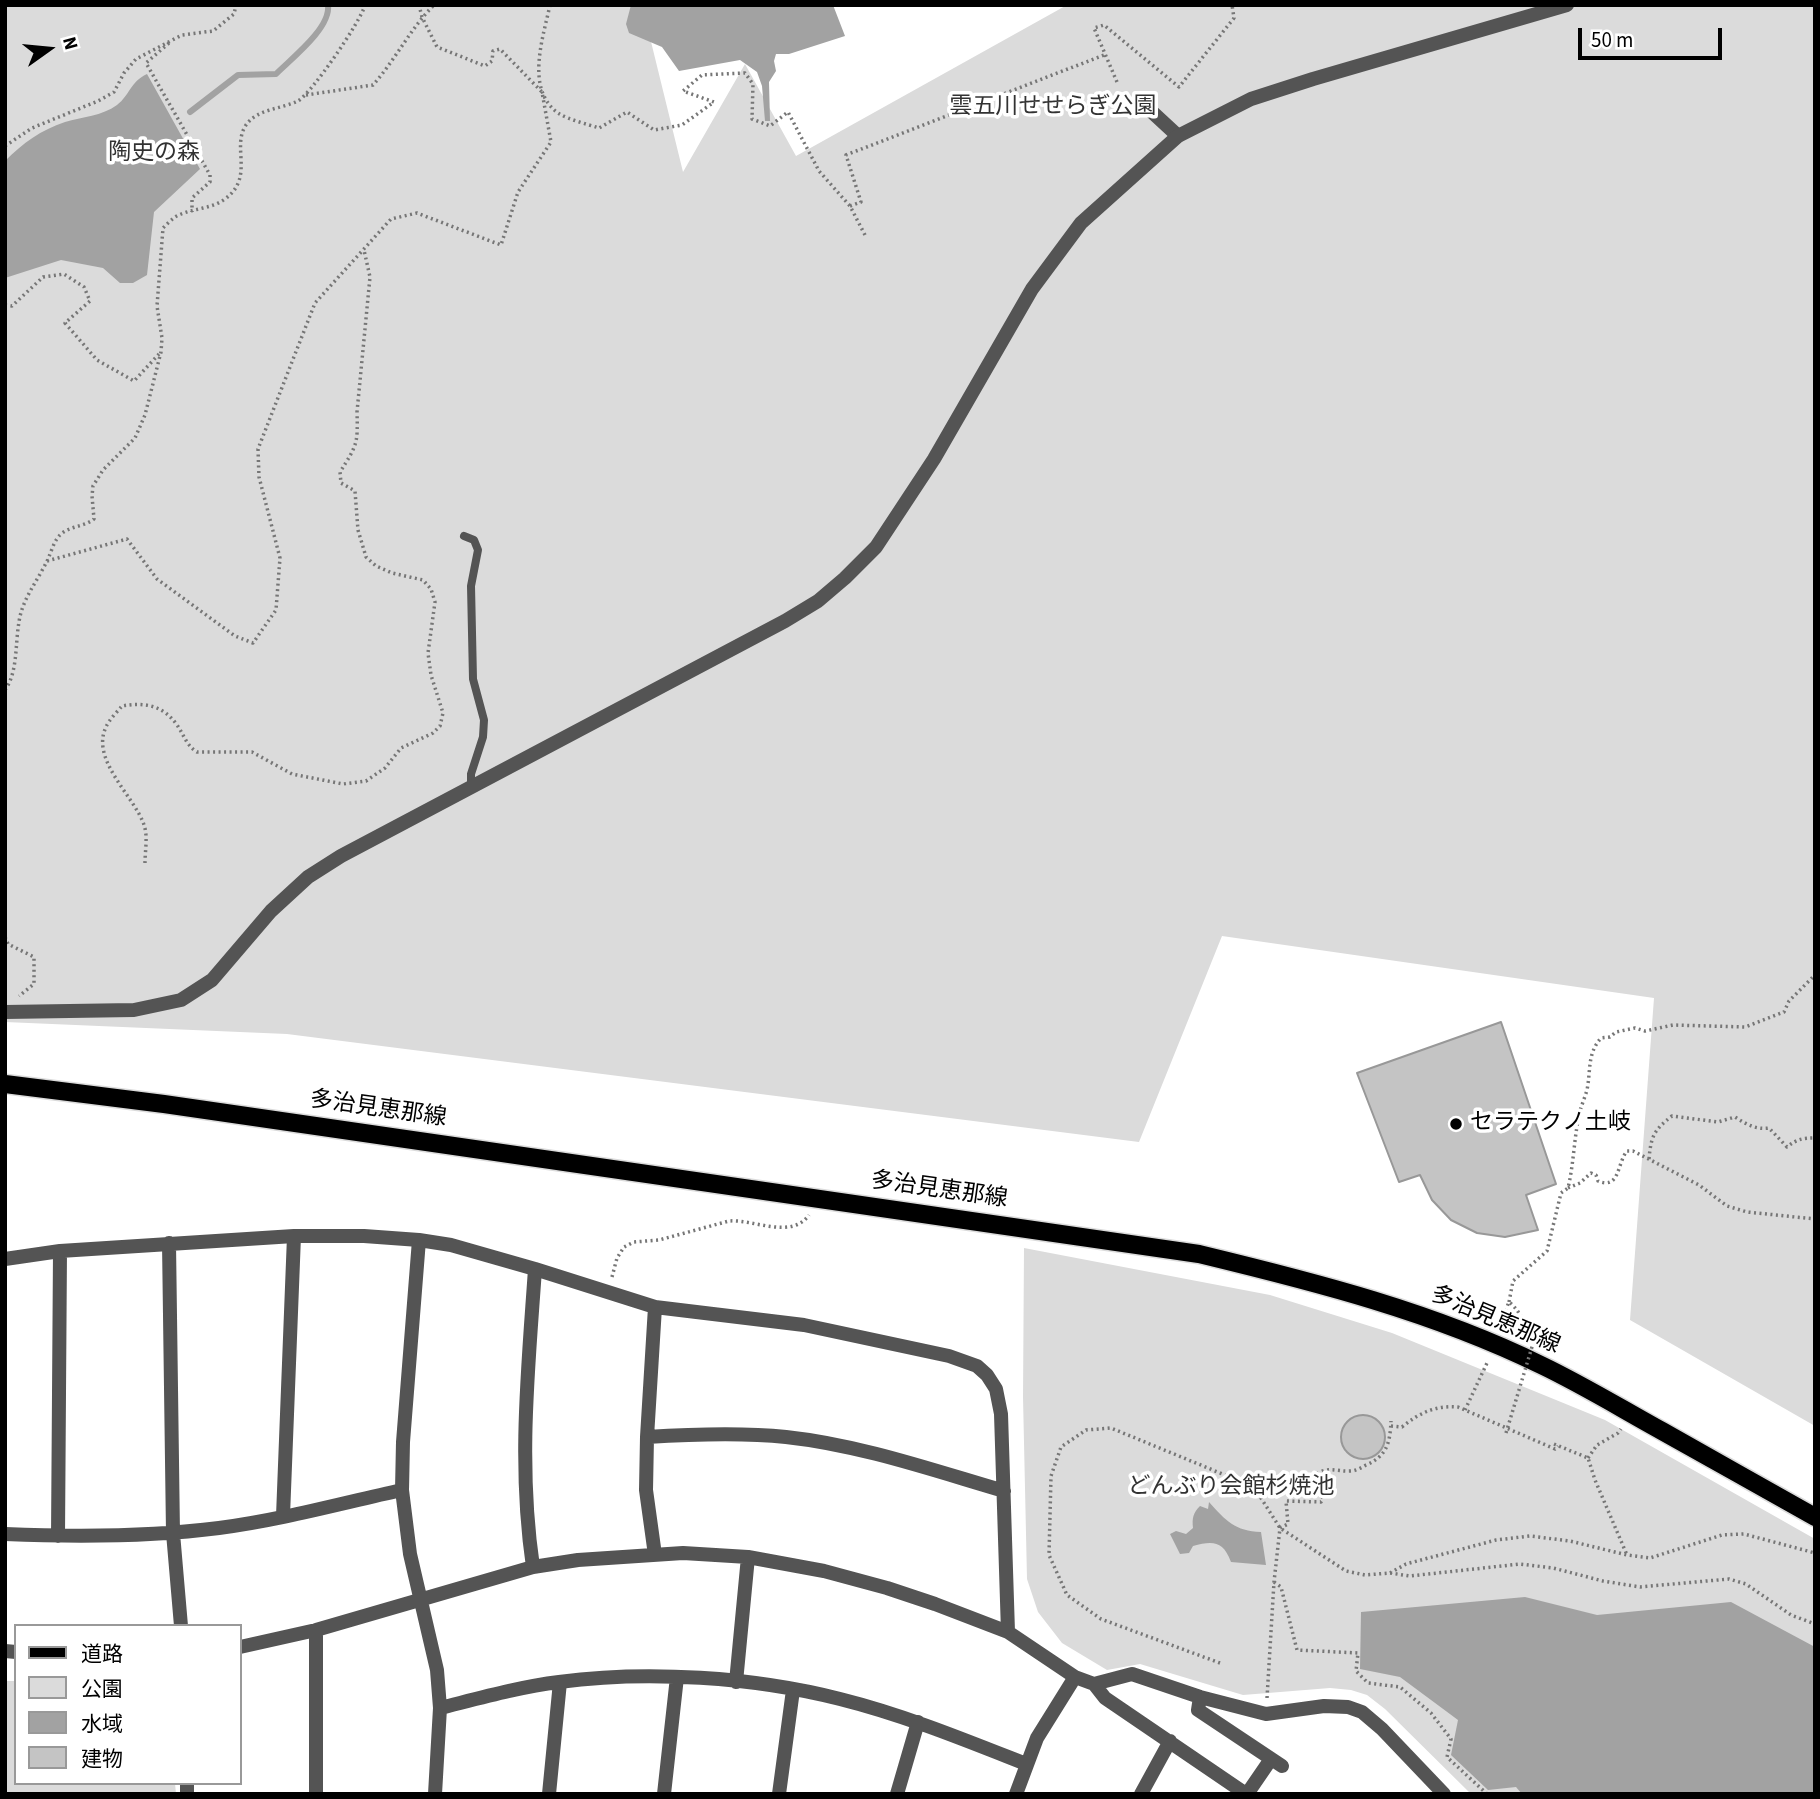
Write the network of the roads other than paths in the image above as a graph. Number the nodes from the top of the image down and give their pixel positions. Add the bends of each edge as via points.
1 (1567, 5) edge
2 (1151, 111) dead end
3 (1178, 136) junction
4 (464, 537) dead end
5 (471, 787) junction
6 (5, 1012) edge
7 (5, 1084) edge
8 (294, 1236) junction
9 (419, 1240) junction
10 (169, 1243) junction
11 (60, 1251) junction
12 (5, 1259) edge
13 (535, 1269) junction
14 (655, 1307) junction
15 (647, 1437) junction
16 (402, 1490) junction
17 (1004, 1491) junction
18 (283, 1516) junction
19 (1815, 1517) edge
20 (173, 1533) junction
21 (5, 1534) edge
22 (58, 1536) junction
23 (655, 1555) junction
24 (748, 1557) junction
25 (533, 1567) junction
26 (419, 1598) junction
27 (181, 1624) edge
28 (316, 1630) junction
29 (1008, 1632) junction
30 (242, 1647) edge
31 (677, 1677) junction
32 (1075, 1677) junction
33 (560, 1682) junction
34 (736, 1682) junction
35 (1094, 1684) junction
36 (793, 1690) junction
37 (1200, 1697) junction
38 (440, 1708) junction
39 (918, 1722) junction
40 (1170, 1741) junction
41 (1026, 1764) junction
42 (316, 1794) edge
43 (435, 1794) edge
44 (549, 1794) edge
45 (664, 1794) edge
46 (779, 1794) edge
47 (897, 1794) edge
48 (1016, 1794) edge
49 (1141, 1794) edge
50 (1247, 1794) edge
51 (1444, 1794) edge

1 - 3 street via 1251,99
2 - 3 street
3 - 5 street via 1081,223 1032,289 927,470 876,547 845,578 785,621
4 - 5 lane via 474,540 478,550 471,586 473,679 484,720
5 - 6 street via 308,877 271,911 212,980 181,1000 134,1010
7 - 19 main road, 多治見恵那線 via 1199,1254 1403,1308 1541,1364
8 - 9 street
8 - 10 street
8 - 18 street
9 - 13 street
9 - 16 street
10 - 11 street
10 - 20 street
11 - 12 street
11 - 22 street
13 - 14 street
13 - 25 street via 524,1427 526,1521
14 - 15 street
14 - 17 street via 804,1325 976,1366 987,1375 999,1400
15 - 17 street via 699,1433 785,1437 896,1460
15 - 23 street via 646,1490
16 - 18 street
16 - 26 street
17 - 29 street
18 - 20 street
20 - 22 street
20 - 27 street
21 - 22 street
23 - 24 street
23 - 25 street
24 - 29 street via 887,1588
24 - 34 street
25 - 26 street
26 - 28 street
26 - 38 street via 437,1670
28 - 30 street
28 - 42 street
29 - 32 street
31 - 33 street
31 - 34 street
31 - 45 street
32 - 35 street
32 - 41 street
33 - 38 street
33 - 44 street
34 - 36 street
35 - 37 street via 1132,1674
35 - 40 street via 1105,1698
36 - 39 street via 839,1698
36 - 46 street
37 - 50 street via 1198,1710 1277,1762
37 - 51 street via 1266,1714 1324,1706 1362,1712
38 - 43 street
39 - 41 street
39 - 47 street
40 - 49 street
40 - 50 street
41 - 48 street

